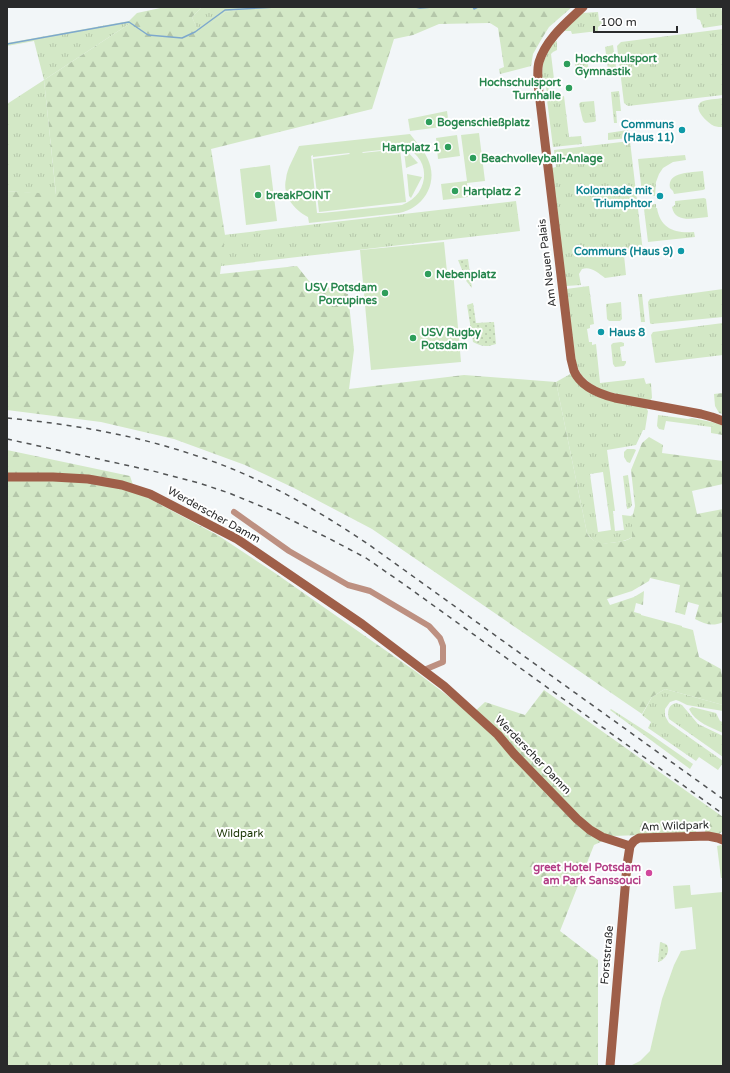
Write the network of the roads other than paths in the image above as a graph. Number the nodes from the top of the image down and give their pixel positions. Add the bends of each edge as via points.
1 (583, 7) edge
2 (723, 422) edge
3 (7, 477) edge
4 (234, 512) dead end
5 (424, 670) junction
6 (723, 840) edge
7 (630, 846) junction
8 (610, 1066) edge

1 - 2 street, Am Neuen Palais via 546,45 539,62 538,73 574,371 585,385 603,395 701,414
3 - 5 street, Werderscher Damm via 88,479 122,485 150,494 237,539 362,624
4 - 5 street, Werderscher Damm via 289,551 348,585 370,592 429,626 440,638 443,662
5 - 7 street, Werderscher Damm via 498,735 577,819 602,837
6 - 7 street, Am Wildpark via 708,836 650,837 639,838
7 - 8 street, Forststraße

